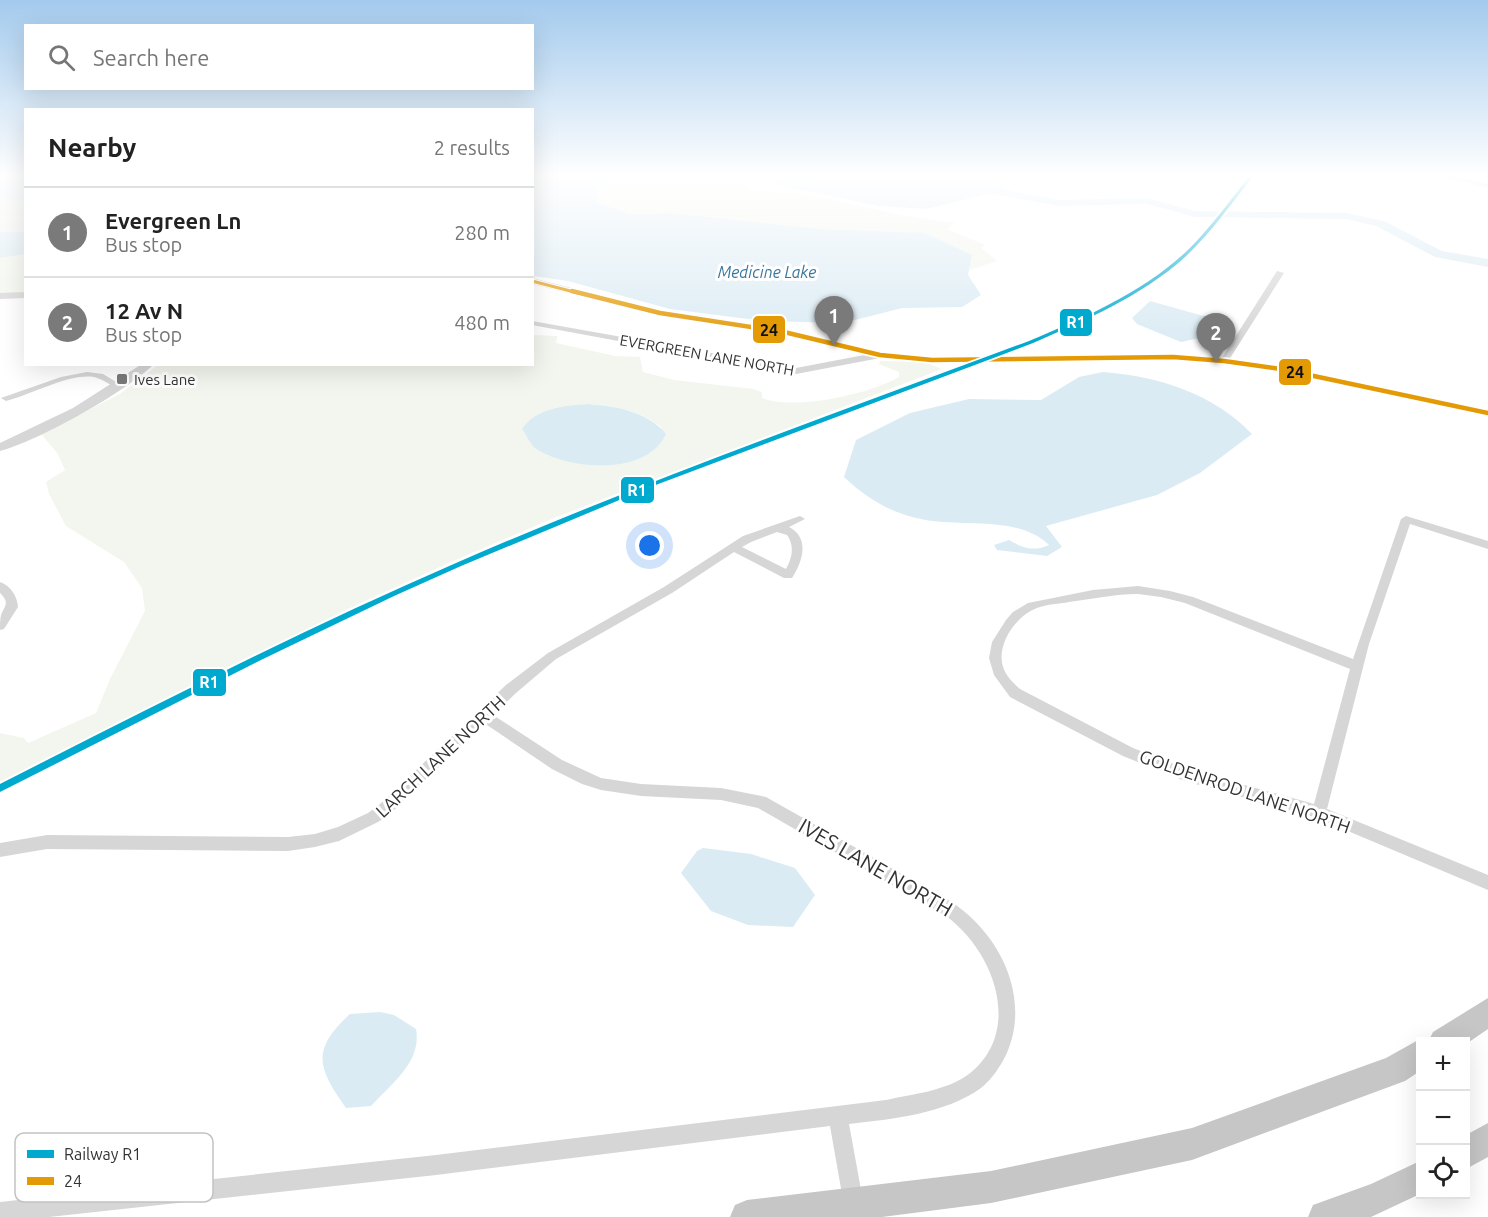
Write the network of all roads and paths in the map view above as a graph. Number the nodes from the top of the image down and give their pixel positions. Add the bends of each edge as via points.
1 (1280, 273) dead end
2 (534, 282) edge
3 (24, 297) edge
4 (0, 298) edge
5 (534, 323) edge
6 (880, 355) junction
7 (1224, 361) junction
8 (146, 366) edge
9 (119, 386) junction
10 (6, 398) dead end
11 (1488, 413) edge
12 (0, 447) edge
13 (800, 519) dead end
14 (771, 528) junction
15 (1488, 545) edge
16 (733, 547) junction
17 (0, 586) edge
18 (0, 626) edge
19 (1357, 666) junction
20 (485, 717) junction
21 (1319, 812) junction
22 (0, 850) edge
23 (1488, 884) edge
24 (1488, 1012) edge
25 (1449, 1037) edge
26 (1416, 1056) edge
27 (838, 1117) junction
28 (1488, 1139) edge
29 (1470, 1150) edge
30 (1416, 1179) edge
31 (213, 1189) edge
32 (93, 1202) edge
33 (855, 1210) edge
34 (0, 1212) edge
35 (747, 1217) edge
36 (1325, 1217) edge

1 - 7 street
2 - 6 street via 660,313 784,332
3 - 4 street
5 - 6 street, EVERGREEN LANE NORTH via 796,371
6 - 7 street via 933,360 1173,357
7 - 11 street via 1292,371
8 - 9 street
9 - 10 street via 97,375 72,376 25,395
9 - 12 street via 80,410
13 - 14 street, LARCH LANE NORTH
14 - 16 street, LARCH LANE NORTH
14 - 16 street via 787,531 799,547 788,575
15 - 19 street via 1406,519
16 - 20 street, LARCH LANE NORTH via 668,590 552,656 511,689
17 - 18 street via 11,597 12,607
19 - 21 street
19 - 21 street, GOLDENROD LANE NORTH via 1162,593 1099,591 1038,602 1022,608 1009,623 994,653 1002,680 1015,693 1128,752 1185,775
20 - 22 street, LARCH LANE NORTH via 384,810 340,836 288,844 57,842
20 - 27 street, IVES LANE NORTH via 573,773 599,784 735,793 761,802 960,916 990,948 1006,987 1008,1024 996,1055 976,1079 940,1096
21 - 23 street, GOLDENROD LANE NORTH
24 - 25 highway
26 - 33 highway via 1394,1070 1192,1144 991,1187
27 - 31 street, IVES LANE NORTH
27 - 33 street
28 - 29 highway
30 - 36 highway
32 - 34 street, IVES LANE NORTH
33 - 35 highway

